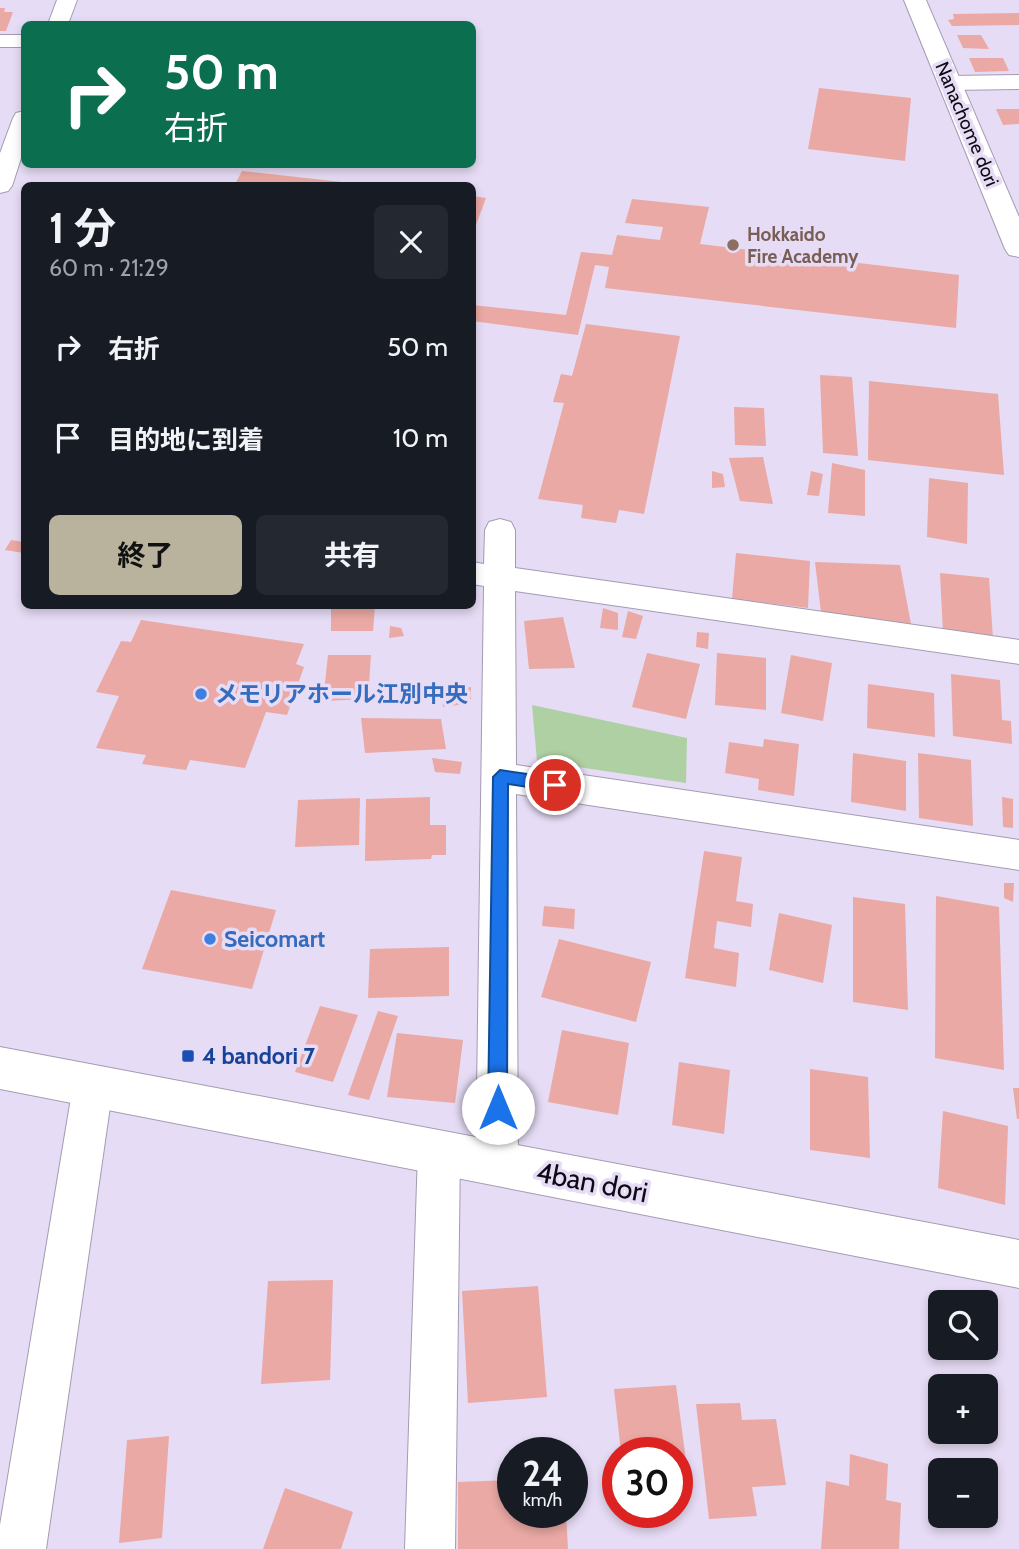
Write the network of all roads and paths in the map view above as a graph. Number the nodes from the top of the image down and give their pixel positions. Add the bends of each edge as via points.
1 (67, 0) edge
2 (915, 0) edge
3 (59, 21) edge
4 (0, 41) edge
5 (21, 41) edge
6 (1019, 82) edge
7 (950, 83) junction
8 (21, 126) edge
9 (0, 186) edge
10 (1017, 238) edge
11 (500, 530) dead end
12 (486, 576) edge
13 (1019, 652) edge
14 (500, 777) junction
15 (1019, 855) edge
16 (0, 1068) edge
17 (93, 1086) junction
18 (439, 1152) junction
19 (497, 1164) junction
20 (1019, 1265) edge
21 (21, 1549) edge
22 (430, 1549) edge

1 - 3 street
2 - 7 street, Nanachome dori
4 - 5 street
6 - 7 street
7 - 10 street, Nanachome dori
8 - 9 street
11 - 12 street
12 - 13 street
12 - 14 street
14 - 15 street
14 - 19 street
16 - 17 street, 4ban dori
17 - 18 street, 4ban dori
17 - 21 street
18 - 19 street, 4ban dori
18 - 22 street
19 - 20 street, 4ban dori

